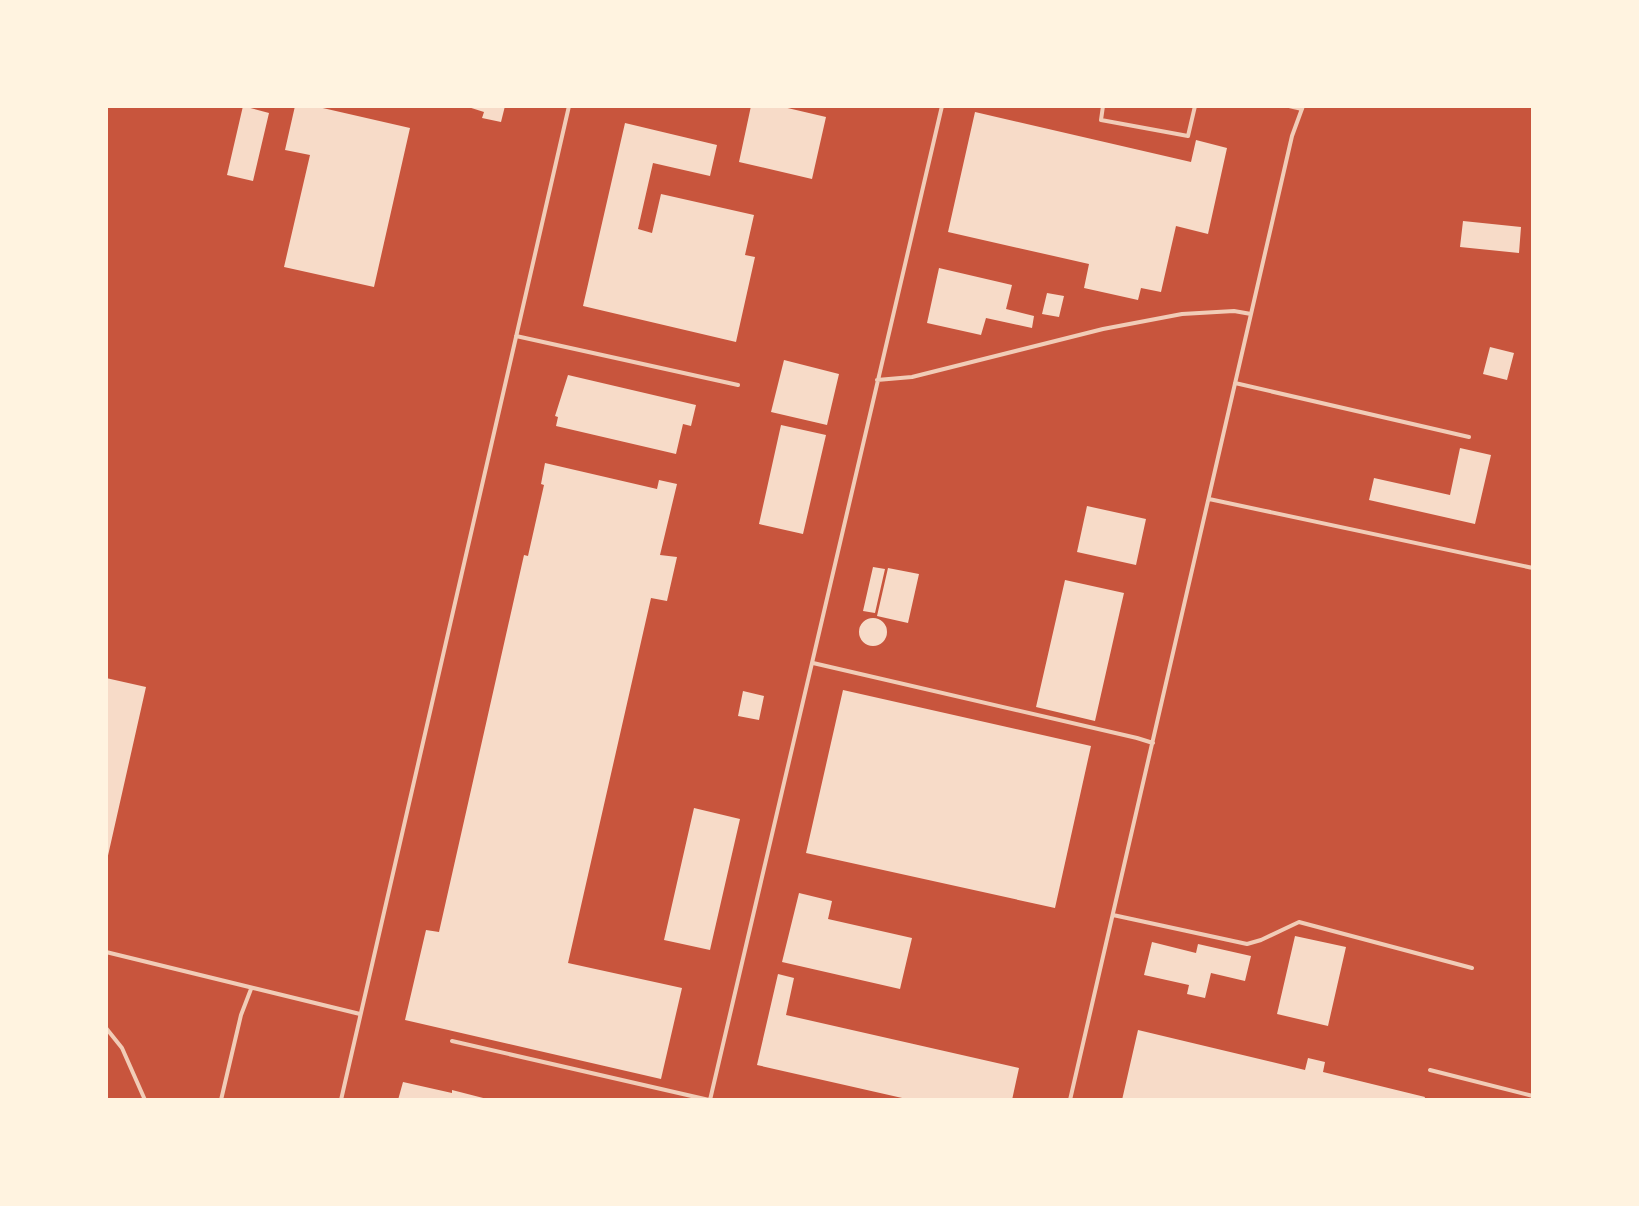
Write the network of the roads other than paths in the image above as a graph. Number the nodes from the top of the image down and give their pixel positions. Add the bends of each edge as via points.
1 (569, 106) edge
2 (942, 106) edge
3 (1103, 106) edge
4 (1195, 106) edge
5 (1289, 106) edge
6 (1303, 108) edge
7 (1251, 314) junction
8 (516, 336) junction
9 (876, 380) junction
10 (1235, 383) junction
11 (738, 385) dead end
12 (1469, 437) dead end
13 (1209, 499) junction
14 (1533, 568) edge
15 (813, 663) junction
16 (1153, 743) junction
17 (1113, 915) junction
18 (106, 952) edge
19 (1472, 968) dead end
20 (251, 989) junction
21 (360, 1014) junction
22 (106, 1028) edge
23 (452, 1041) dead end
24 (1430, 1070) dead end
25 (1533, 1096) edge
26 (145, 1100) edge
27 (221, 1100) edge
28 (341, 1100) edge
29 (710, 1100) edge
30 (1070, 1100) edge

1 - 8 lane
2 - 9 lane
3 - 4 lane via 1101,120 1188,136
5 - 6 lane
6 - 7 lane
7 - 9 lane via 1182,314 912,377
7 - 10 lane
8 - 11 lane
8 - 21 lane
9 - 15 lane
10 - 12 lane
10 - 13 lane
13 - 14 lane
13 - 16 lane
15 - 16 lane
15 - 29 lane
16 - 17 lane
17 - 19 lane via 1247,944 1299,922
17 - 30 lane
18 - 20 lane
20 - 21 lane
20 - 27 lane
21 - 28 lane
22 - 26 lane via 122,1048
23 - 29 lane
24 - 25 lane

